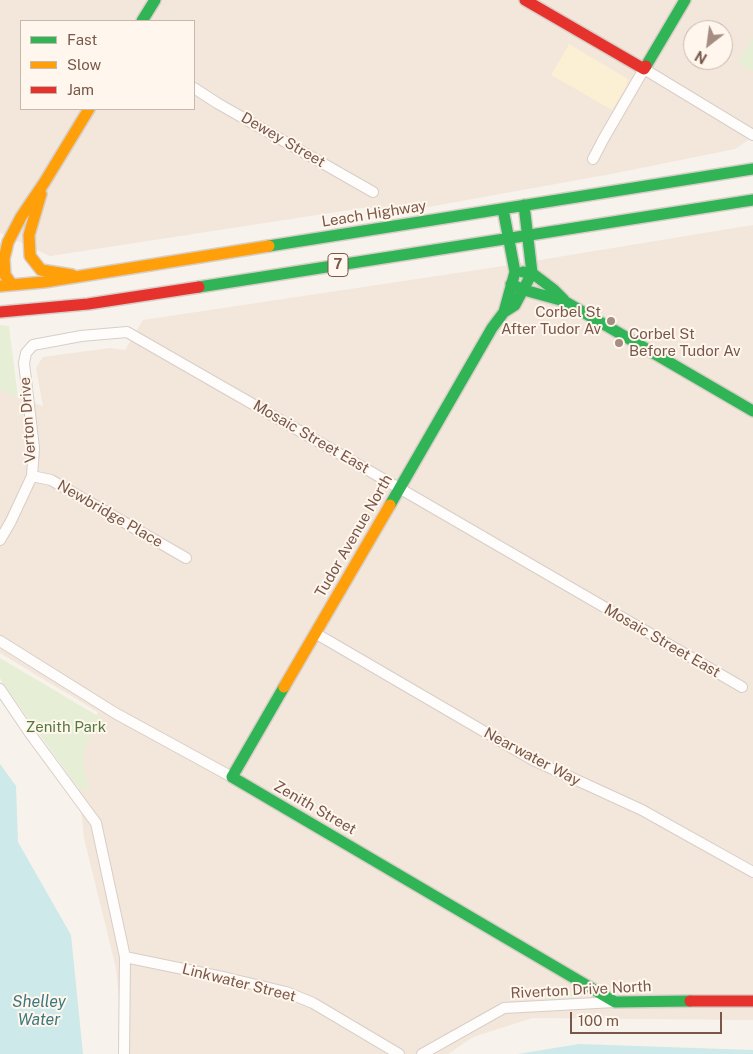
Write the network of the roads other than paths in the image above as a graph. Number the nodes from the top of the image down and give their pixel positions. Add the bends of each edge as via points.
1 (155, 0) edge
2 (525, 0) edge
3 (685, 0) edge
4 (143, 20) edge
5 (644, 69) junction
6 (195, 89) edge
7 (87, 110) edge
8 (753, 135) edge
9 (593, 159) dead end
10 (753, 169) edge
11 (44, 183) junction
12 (373, 192) dead end
13 (753, 200) edge
14 (524, 205) junction
15 (503, 209) junction
16 (528, 235) junction
17 (509, 238) junction
18 (2, 261) edge
19 (515, 272) junction
20 (532, 273) junction
21 (78, 276) junction
22 (511, 284) junction
23 (0, 286) edge
24 (524, 290) junction
25 (18, 292) junction
26 (564, 301) junction
27 (50, 308) junction
28 (0, 312) edge
29 (504, 312) junction
30 (26, 353) joint
31 (753, 411) edge
32 (32, 476) junction
33 (399, 488) junction
34 (0, 540) edge
35 (186, 558) dead end
36 (315, 633) junction
37 (0, 640) edge
38 (742, 687) dead end
39 (0, 689) edge
40 (232, 778) junction
41 (753, 872) edge
42 (125, 957) junction
43 (753, 1001) edge
44 (615, 1002) junction
45 (124, 1054) edge
46 (399, 1054) edge
47 (422, 1054) edge

1 - 4 main road
2 - 5 main road
3 - 5 main road
5 - 8 street
5 - 9 street
6 - 12 street, Dewey Street
7 - 11 main road
10 - 14 main road, Leach Highway / 7
11 - 18 main road via 21,217
11 - 21 main road via 29,235 30,256 42,270
13 - 16 main road, 7
14 - 15 main road, Leach Highway / 7
14 - 16 main road
15 - 17 main road, Tudor Avenue North
15 - 21 main road, Leach Highway / 7
16 - 17 main road, 7
16 - 20 main road
17 - 19 main road, Tudor Avenue North
17 - 27 main road, 7
18 - 25 main road via 5,275
19 - 20 main road
19 - 22 main road, Tudor Avenue North
20 - 24 main road, Tudor Avenue North
20 - 26 main road
21 - 25 main road, Leach Highway / 7
22 - 24 main road
22 - 29 main road, Tudor Avenue North
23 - 25 main road, Leach Highway / 7
24 - 26 main road
24 - 29 main road, Tudor Avenue North via 515,305
25 - 27 main road via 33,304
26 - 31 main road
27 - 28 main road, 7
29 - 33 main road, Tudor Avenue North
30 - 32 street, Verton Drive via 24,363 34,448
30 - 33 street, Mosaic Street East via 33,345 127,332
32 - 34 street, Verton Drive
32 - 35 street, Newbridge Place via 51,480
33 - 36 main road, Tudor Avenue North
33 - 38 street, Mosaic Street East
36 - 40 main road, Tudor Avenue North
36 - 41 street, Nearwater Way via 533,760 642,810
37 - 40 street, Zenith Street via 115,713
39 - 42 street via 96,823
40 - 44 main road, Zenith Street
42 - 45 street
42 - 46 street, Linkwater Street via 286,992 313,1003
43 - 44 main road, Riverton Drive North
44 - 47 street, Riverton Drive North via 504,1008

